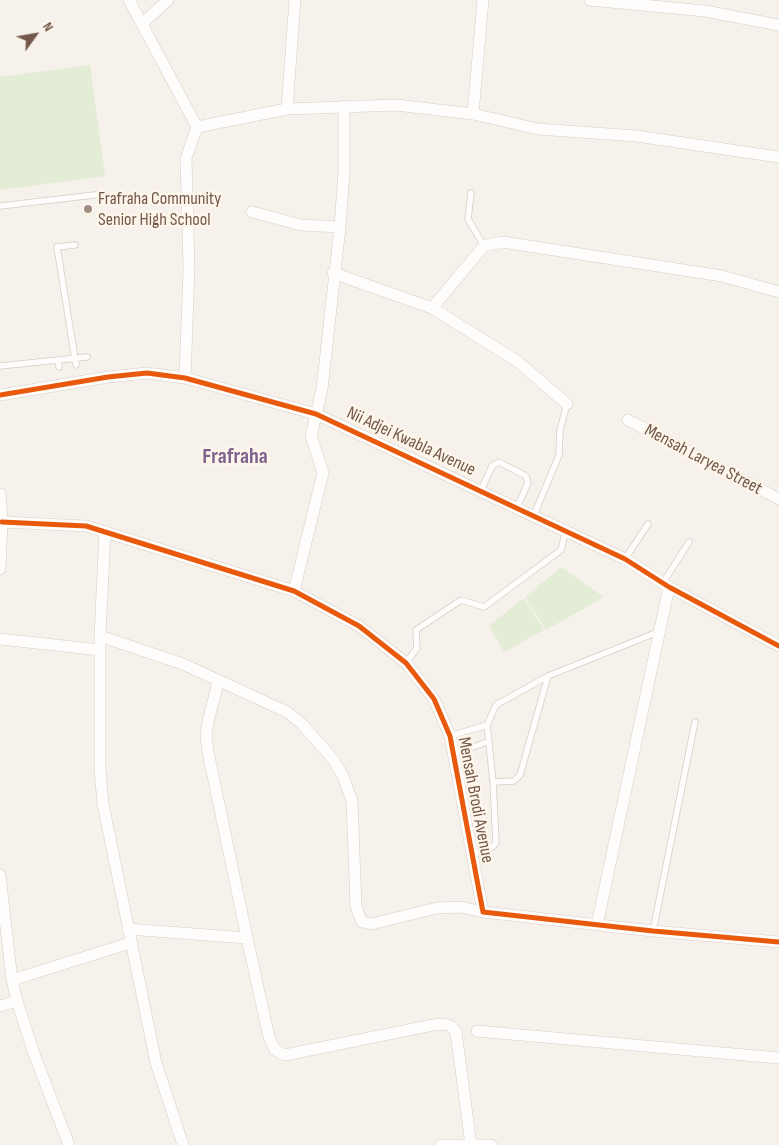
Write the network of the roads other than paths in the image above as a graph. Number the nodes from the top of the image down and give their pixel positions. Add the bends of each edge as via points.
1 (129, 0) edge
2 (168, 0) edge
3 (295, 0) edge
4 (483, 0) edge
5 (590, 0) edge
6 (705, 6) edge
7 (143, 24) junction
8 (779, 25) edge
9 (344, 106) junction
10 (287, 109) junction
11 (473, 114) junction
12 (197, 127) junction
13 (779, 157) edge
14 (470, 193) dead end
15 (104, 194) dead end
16 (0, 206) edge
17 (252, 212) dead end
18 (340, 227) junction
19 (75, 246) dead end
20 (484, 246) junction
21 (333, 273) junction
22 (779, 292) edge
23 (432, 308) junction
24 (87, 357) dead end
25 (75, 358) junction
26 (58, 360) junction
27 (0, 366) edge
28 (76, 366) dead end
29 (59, 367) dead end
30 (185, 378) junction
31 (0, 395) edge
32 (568, 404) joint
33 (316, 414) junction
34 (628, 420) dead end
35 (481, 490) junction
36 (0, 494) edge
37 (779, 499) edge
38 (517, 507) junction
39 (534, 515) junction
40 (1, 522) edge
41 (648, 524) dead end
42 (566, 530) junction
43 (105, 531) junction
44 (689, 542) dead end
45 (626, 559) junction
46 (0, 569) edge
47 (666, 585) junction
48 (294, 591) junction
49 (658, 632) junction
50 (100, 636) junction
51 (0, 639) edge
52 (779, 646) edge
53 (100, 650) junction
54 (406, 663) junction
55 (548, 676) junction
56 (218, 682) junction
57 (695, 722) dead end
58 (487, 725) junction
59 (450, 736) junction
60 (487, 742) junction
61 (452, 754) junction
62 (493, 782) junction
63 (472, 854) junction
64 (0, 875) edge
65 (483, 912) junction
66 (596, 925) junction
67 (128, 929) junction
68 (653, 931) junction
69 (247, 938) junction
70 (779, 942) edge
71 (130, 943) junction
72 (12, 980) junction
73 (18, 1001) junction
74 (0, 1006) edge
75 (477, 1031) dead end
76 (779, 1058) edge
77 (69, 1145) edge
78 (183, 1145) edge
79 (441, 1145) edge
80 (471, 1145) edge
81 (491, 1145) edge

1 - 7 street
2 - 7 street
3 - 10 street
4 - 11 street
5 - 6 street
6 - 8 street
7 - 12 street
9 - 10 street
9 - 11 street via 396,105
9 - 18 street
10 - 12 street
11 - 13 street via 538,129 636,136
12 - 30 street via 186,158 189,269
14 - 20 lane via 468,219
15 - 16 lane
17 - 18 street via 301,225
18 - 21 street
19 - 25 lane via 57,247
20 - 22 street via 503,242 722,276
20 - 23 street
21 - 23 street
21 - 33 street via 322,389
23 - 32 street via 517,361
24 - 25 lane
25 - 26 lane
25 - 28 lane
26 - 27 lane
26 - 29 lane
30 - 31 street, Nii Adjei Kwabla Avenue via 147,373 77,378
30 - 33 street, Nii Adjei Kwabla Avenue
32 - 39 lane via 560,430 559,455
33 - 35 street, Nii Adjei Kwabla Avenue
33 - 48 street via 311,436 323,473
34 - 37 street, Mensah Laryea Street
35 - 38 street, Nii Adjei Kwabla Avenue
35 - 38 lane via 492,466 499,462 526,476 528,482
36 - 40 street
38 - 39 street, Nii Adjei Kwabla Avenue
39 - 42 street, Nii Adjei Kwabla Avenue
40 - 43 street, Mensah Brodi Avenue via 86,526
40 - 46 street
41 - 45 lane
42 - 45 street, Nii Adjei Kwabla Avenue
42 - 54 lane via 561,550 484,606 462,600 416,630 417,648
43 - 48 street, Mensah Brodi Avenue
43 - 50 street
44 - 47 lane
45 - 47 street, Nii Adjei Kwabla Avenue
47 - 49 street
47 - 52 street, Nii Adjei Kwabla Avenue
48 - 54 street, Mensah Brodi Avenue via 359,626
49 - 55 lane
49 - 66 street
50 - 53 street
50 - 56 street via 184,664
51 - 53 street
53 - 67 street via 103,804
54 - 59 street, Mensah Brodi Avenue via 434,699
55 - 58 lane via 496,705
55 - 62 lane via 520,775 514,781
56 - 65 street via 287,712 302,723 343,776 352,801 356,907 362,922 370,924 437,908 461,907
56 - 69 street via 206,736
57 - 68 lane
58 - 59 lane
58 - 60 lane
59 - 61 street, Mensah Brodi Avenue
60 - 61 lane
60 - 62 lane
61 - 63 street, Mensah Brodi Avenue
62 - 63 lane via 496,844
63 - 65 street, Mensah Brodi Avenue
64 - 72 street
65 - 66 street
66 - 68 street
67 - 69 street
67 - 71 street
68 - 70 street
69 - 80 street via 269,1037 275,1050 285,1055 434,1025 451,1026 456,1032
71 - 72 street
71 - 78 street via 156,1063
72 - 73 street
73 - 74 street
73 - 77 street via 36,1060
75 - 76 street
79 - 80 street
80 - 81 street

